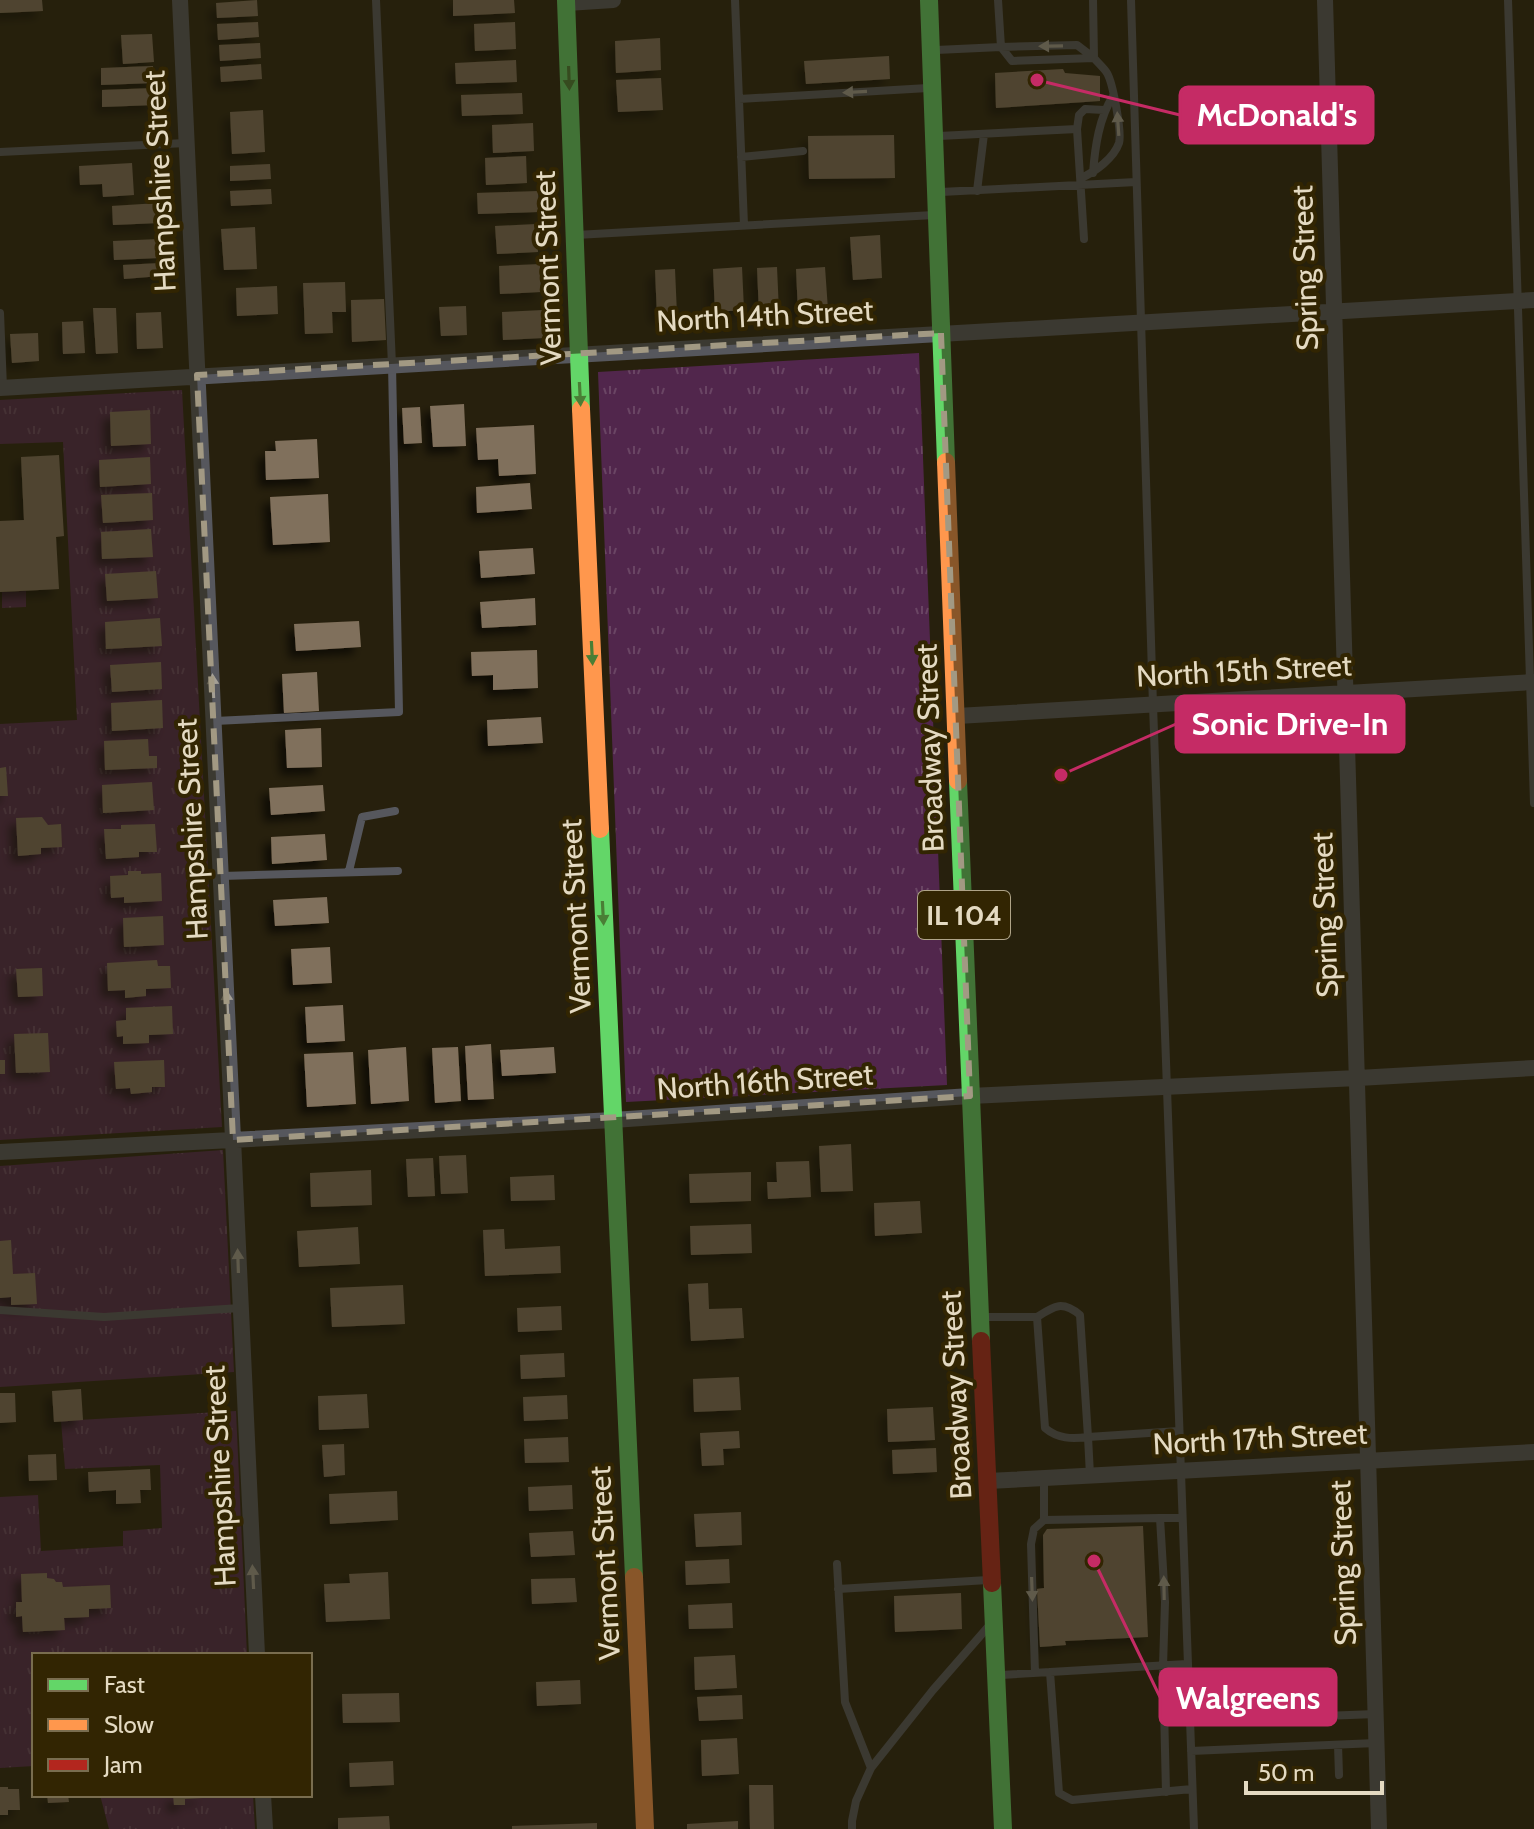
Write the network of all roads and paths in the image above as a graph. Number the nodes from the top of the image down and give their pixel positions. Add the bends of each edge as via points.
1 (180, 0) edge
2 (376, 0) edge
3 (613, 0) edge
4 (735, 0) edge
5 (929, 0) edge
6 (998, 0) edge
7 (1093, 0) edge
8 (1131, 0) edge
9 (1325, 0) edge
10 (1508, 0) edge
11 (566, 2) edge
12 (1001, 47) junction
13 (931, 50) junction
14 (1094, 58) junction
15 (933, 88) junction
16 (1113, 96) junction
17 (739, 99) junction
18 (1104, 110) junction
19 (1077, 129) junction
20 (984, 134) junction
21 (934, 137) junction
22 (186, 143) junction
23 (803, 151) dead end
24 (0, 152) edge
25 (741, 157) junction
26 (1093, 173) junction
27 (1081, 182) junction
28 (1136, 182) junction
29 (977, 191) junction
30 (936, 193) junction
31 (937, 215) junction
32 (744, 225) junction
33 (575, 235) junction
34 (1084, 239) dead end
35 (1526, 300) edge
36 (1334, 311) junction
37 (0, 313) edge
38 (1140, 321) junction
39 (941, 333) junction
40 (579, 354) junction
41 (392, 365) junction
42 (197, 375) junction
43 (2, 388) edge
44 (1532, 683) edge
45 (1346, 693) junction
46 (1153, 705) junction
47 (957, 716) junction
48 (215, 721) junction
49 (1534, 803) edge
50 (395, 811) dead end
51 (349, 871) junction
52 (398, 871) dead end
53 (222, 876) junction
54 (1534, 1068) edge
55 (1358, 1078) junction
56 (1168, 1087) junction
57 (970, 1096) junction
58 (613, 1120) junction
59 (233, 1140) junction
60 (0, 1152) edge
61 (240, 1308) junction
62 (0, 1310) edge
63 (980, 1317) junction
64 (1037, 1317) junction
65 (1179, 1431) junction
66 (1088, 1437) junction
67 (1534, 1452) edge
68 (1368, 1461) junction
69 (1180, 1471) junction
70 (1090, 1476) junction
71 (1044, 1478) junction
72 (988, 1481) junction
73 (1160, 1518) junction
74 (1182, 1518) junction
75 (1044, 1520) junction
76 (837, 1564) dead end
77 (992, 1579) junction
78 (838, 1589) junction
79 (994, 1620) junction
80 (257, 1653) edge
81 (1187, 1664) junction
82 (1163, 1666) junction
83 (1050, 1672) junction
84 (1035, 1673) junction
85 (997, 1675) junction
86 (1377, 1714) junction
87 (1190, 1721) junction
88 (1377, 1743) junction
89 (1338, 1745) junction
90 (1191, 1751) junction
91 (871, 1768) junction
92 (1339, 1775) dead end
93 (1192, 1789) junction
94 (1166, 1792) junction
95 (263, 1797) edge
96 (265, 1829) edge
97 (645, 1829) edge
98 (852, 1829) edge
99 (1003, 1829) edge
100 (1194, 1829) edge
101 (1379, 1829) edge

1 - 22 street, Hampshire Street
2 - 41 lane
3 - 11 street
4 - 17 lane
5 - 13 main road, Broadway Street / IL 104
6 - 12 lane
7 - 14 lane
8 - 28 lane
9 - 36 street, Spring Street
10 - 35 lane
11 -> 33 main road, Vermont Street
12 - 13 lane
14 -> 12 lane via 1077,45
12 - 14 lane via 1012,61
13 - 15 main road, Broadway Street / IL 104
14 - 16 lane via 1108,74
15 -> 17 lane
15 - 21 main road, Broadway Street / IL 104
16 - 18 lane
26 -> 16 lane via 1119,143
17 - 25 lane
18 - 19 lane via 1085,109
18 - 26 lane
19 - 20 lane
19 - 27 lane
20 - 21 lane
20 - 29 lane
21 - 30 main road, Broadway Street / IL 104
22 - 24 lane
22 - 42 street, Hampshire Street
23 - 25 lane
25 - 32 lane
26 - 27 lane
27 - 28 lane
27 - 29 lane
27 - 34 lane
28 - 38 lane
29 - 30 lane
30 - 31 main road, Broadway Street / IL 104
31 - 32 lane
31 - 39 main road, Broadway Street / IL 104
32 - 33 lane
33 - 40 main road, Vermont Street
35 - 36 street, North 14th Street
35 - 44 lane
36 - 38 street, North 14th Street
36 - 45 street, Spring Street
37 - 43 lane
38 - 39 street, North 14th Street
38 - 46 lane
39 - 40 street, North 14th Street
39 - 47 main road, Broadway Street / IL 104
40 - 41 street, North 14th Street
40 -> 58 main road, Vermont Street
41 - 42 street, North 14th Street
41 - 48 lane via 399,712
42 - 43 street, North 14th Street
48 -> 42 street, Hampshire Street
44 - 45 street, North 15th Street
44 - 49 lane
45 - 46 street, North 15th Street
45 - 55 street, Spring Street
46 - 47 street, North 15th Street
46 - 56 lane
47 - 57 main road, Broadway Street / IL 104
48 - 53 street, Hampshire Street
50 - 51 lane via 362,817
51 - 52 lane
51 - 53 lane
59 -> 53 street, Hampshire Street
54 - 55 street, North 16th Street
55 - 56 street, North 16th Street
55 - 68 street, Spring Street
56 - 57 street, North 16th Street
56 - 65 lane
57 - 58 street, North 16th Street
57 - 63 main road, Broadway Street / IL 104
58 - 59 street, North 16th Street
58 - 97 main road, Vermont Street
59 - 60 street, North 16th Street
61 -> 59 street, Hampshire Street
61 - 62 lane via 104,1317
80 -> 61 street, Hampshire Street
63 - 64 lane
63 - 72 main road, Broadway Street / IL 104
64 - 66 lane via 1045,1428 1066,1438
64 - 66 lane via 1054,1306 1070,1307 1080,1315
65 - 66 lane
65 - 69 lane
66 - 70 lane
67 - 68 street, North 17th Street
68 - 69 street, North 17th Street
68 - 86 street, Spring Street
69 - 70 street, North 17th Street
69 - 74 lane
70 - 71 street, North 17th Street
71 - 72 street, North 17th Street
71 - 75 lane
72 - 77 main road, Broadway Street / IL 104
73 - 74 lane
73 - 75 lane
82 -> 73 lane
74 - 81 lane
75 -> 84 lane via 1034,1529 1031,1544
76 - 78 lane
77 - 78 lane
77 - 79 main road, Broadway Street / IL 104
78 - 91 lane via 845,1702
79 - 85 main road, Broadway Street / IL 104
79 - 91 lane
81 - 82 lane
81 - 87 lane
82 - 83 lane
82 - 94 lane
83 - 84 lane
83 - 94 lane via 1059,1793 1072,1800
84 - 85 lane
85 - 99 main road, Broadway Street / IL 104
86 - 87 lane
86 - 88 street, Spring Street
87 - 90 lane
88 - 89 lane
88 - 101 street, Spring Street
89 - 90 lane
89 - 92 lane
90 - 93 lane
91 - 98 lane via 856,1801
93 - 94 lane
93 - 100 lane
95 - 96 street

